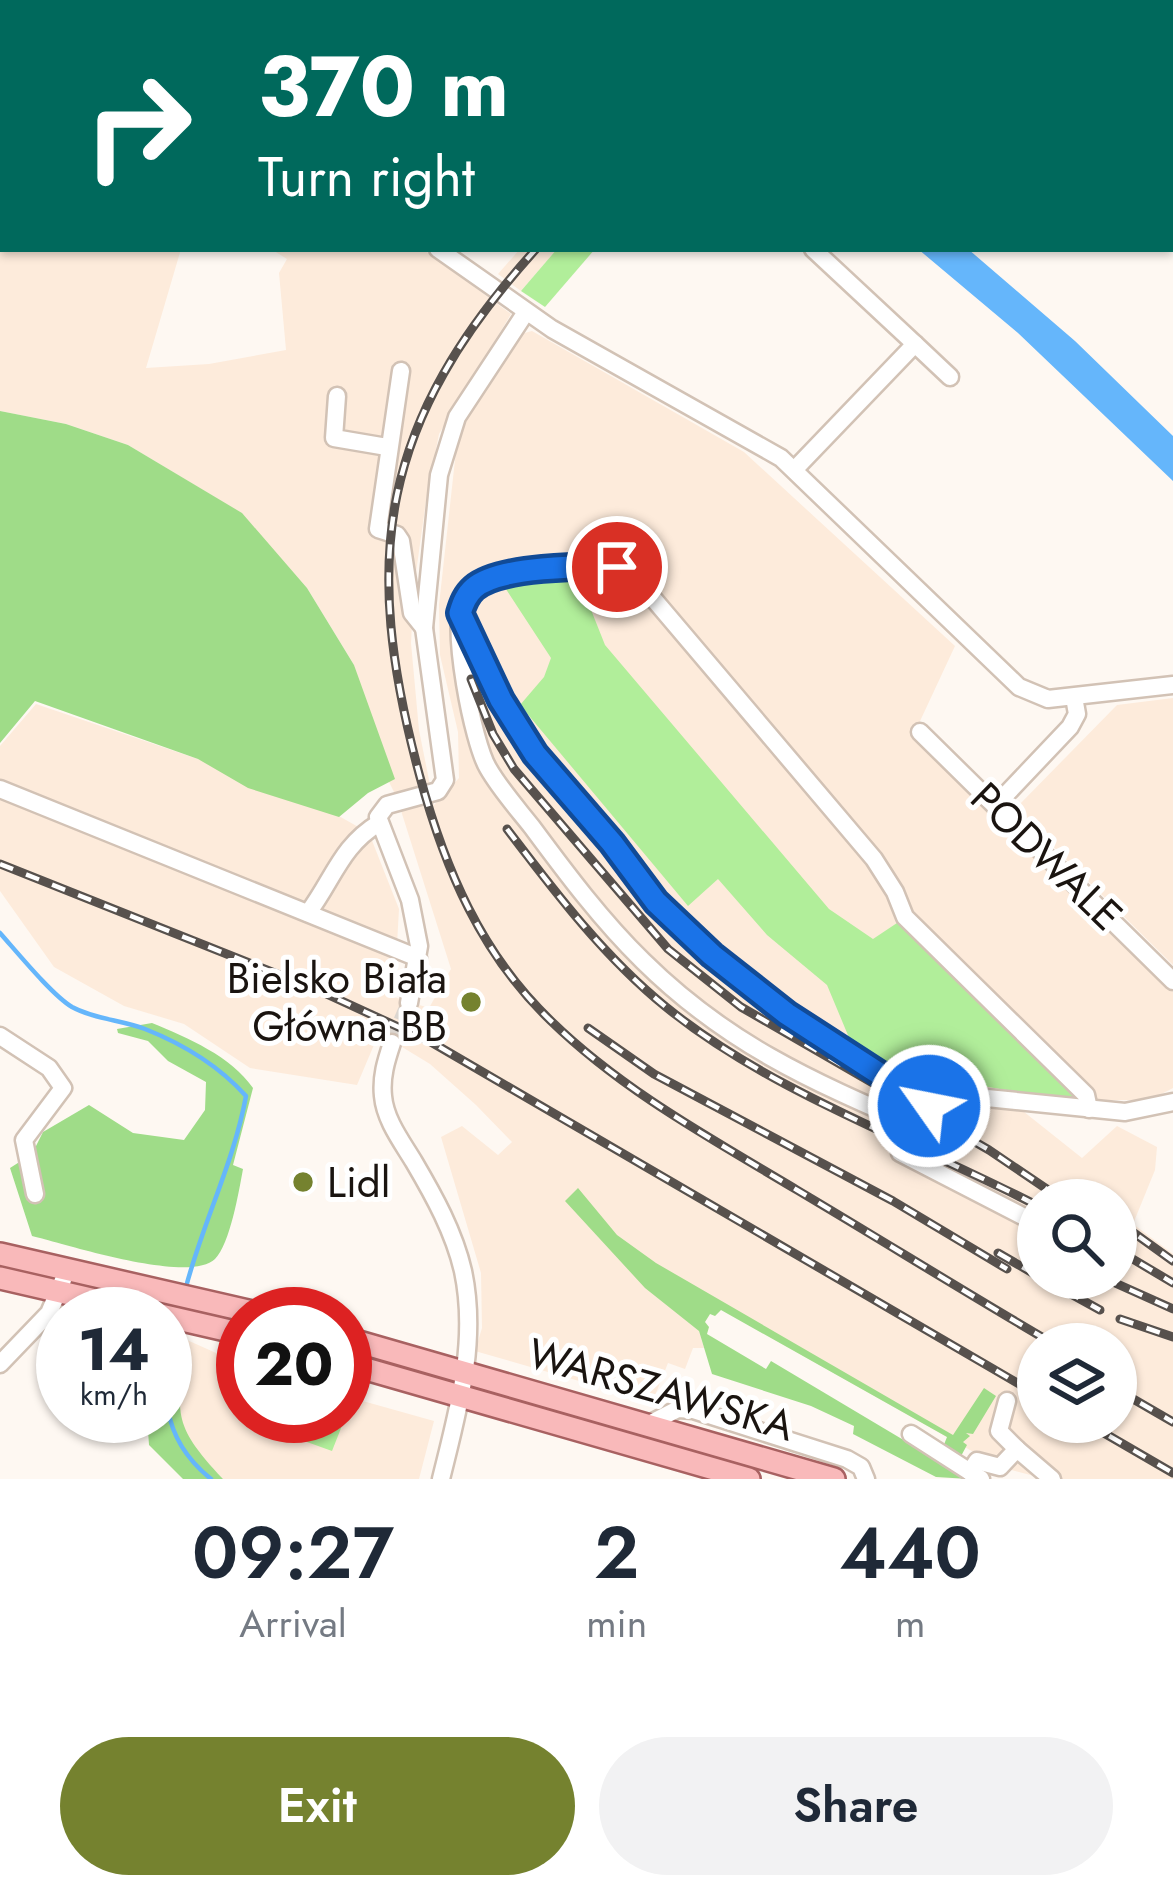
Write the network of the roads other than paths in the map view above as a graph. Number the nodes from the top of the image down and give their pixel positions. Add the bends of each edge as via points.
1 (442, 252) edge
2 (817, 252) edge
3 (526, 312) junction
4 (915, 344) junction
5 (401, 371) dead end
6 (950, 377) dead end
7 (337, 396) dead end
8 (387, 447) junction
9 (795, 470) junction
10 (460, 613) junction
11 (424, 628) junction
12 (460, 667) junction
13 (429, 674) junction
14 (1173, 685) edge
15 (1074, 697) junction
16 (920, 732) dead end
17 (0, 789) edge
18 (995, 806) junction
19 (379, 823) junction
20 (308, 913) junction
21 (418, 958) junction
22 (1173, 981) edge
23 (409, 1003) tunnel mouth
24 (0, 1036) edge
25 (392, 1043) tunnel mouth
26 (1173, 1102) edge
27 (929, 1106) junction
28 (1089, 1109) junction
29 (914, 1126) junction
30 (35, 1194) dead end
31 (1017, 1213) edge
32 (0, 1254) edge
33 (66, 1268) junction
34 (0, 1278) edge
35 (39, 1287) edge
36 (61, 1287) edge
37 (125, 1287) edge
38 (36, 1327) edge
39 (372, 1346) edge
40 (0, 1364) edge
41 (372, 1371) edge
42 (466, 1373) junction
43 (461, 1396) junction
44 (1007, 1401) dead end
45 (647, 1425) junction
46 (910, 1434) dead end
47 (1017, 1449) junction
48 (800, 1474) edge
49 (975, 1476) edge
50 (827, 1478) edge
51 (441, 1479) edge
52 (749, 1479) edge
53 (866, 1479) edge
54 (1052, 1479) edge

1 - 3 street
2 - 4 street
3 - 9 street
3 - 11 street via 448,437
4 - 6 street
4 - 9 street
5 - 8 street
7 - 8 street via 334,438
8 - 11 street via 378,529 401,541 412,613
9 - 15 street via 1019,687 1048,699
10 - 12 street
10 - 27 street via 535,754 656,902 787,1014
10 - 28 street via 476,585 495,576 629,570 874,859 905,917 1086,1095
11 - 13 street
12 - 13 street
12 - 29 street via 485,765 640,959 734,1038
13 - 19 street via 443,786 387,805
14 - 15 street
15 - 18 street via 1070,727
16 - 18 street, PODWALE
17 - 20 street
18 - 22 street, PODWALE
19 - 20 street via 349,844
19 - 21 street via 410,900
20 - 21 street
21 - 23 street
24 - 30 street via 49,1068 63,1088 24,1140
25 - 42 street via 383,1100 440,1206 462,1268
26 - 28 street
27 - 28 street via 967,1096
27 - 29 street
29 - 31 street via 900,1153
32 - 33 main road
33 - 36 street
33 - 37 main road
34 - 35 main road
38 - 40 street
39 - 42 main road, WARSZAWSKA
41 - 43 main road, WARSZAWSKA
42 - 43 street, WARSZAWSKA
42 - 45 main road, WARSZAWSKA
43 - 51 street
43 - 52 main road, WARSZAWSKA
44 - 47 street via 995,1434
45 - 48 main road, WARSZAWSKA
45 - 53 street via 693,1410 848,1459
46 - 49 street
47 - 49 street via 1000,1467 976,1461
47 - 54 street
48 - 50 main road, WARSZAWSKA

